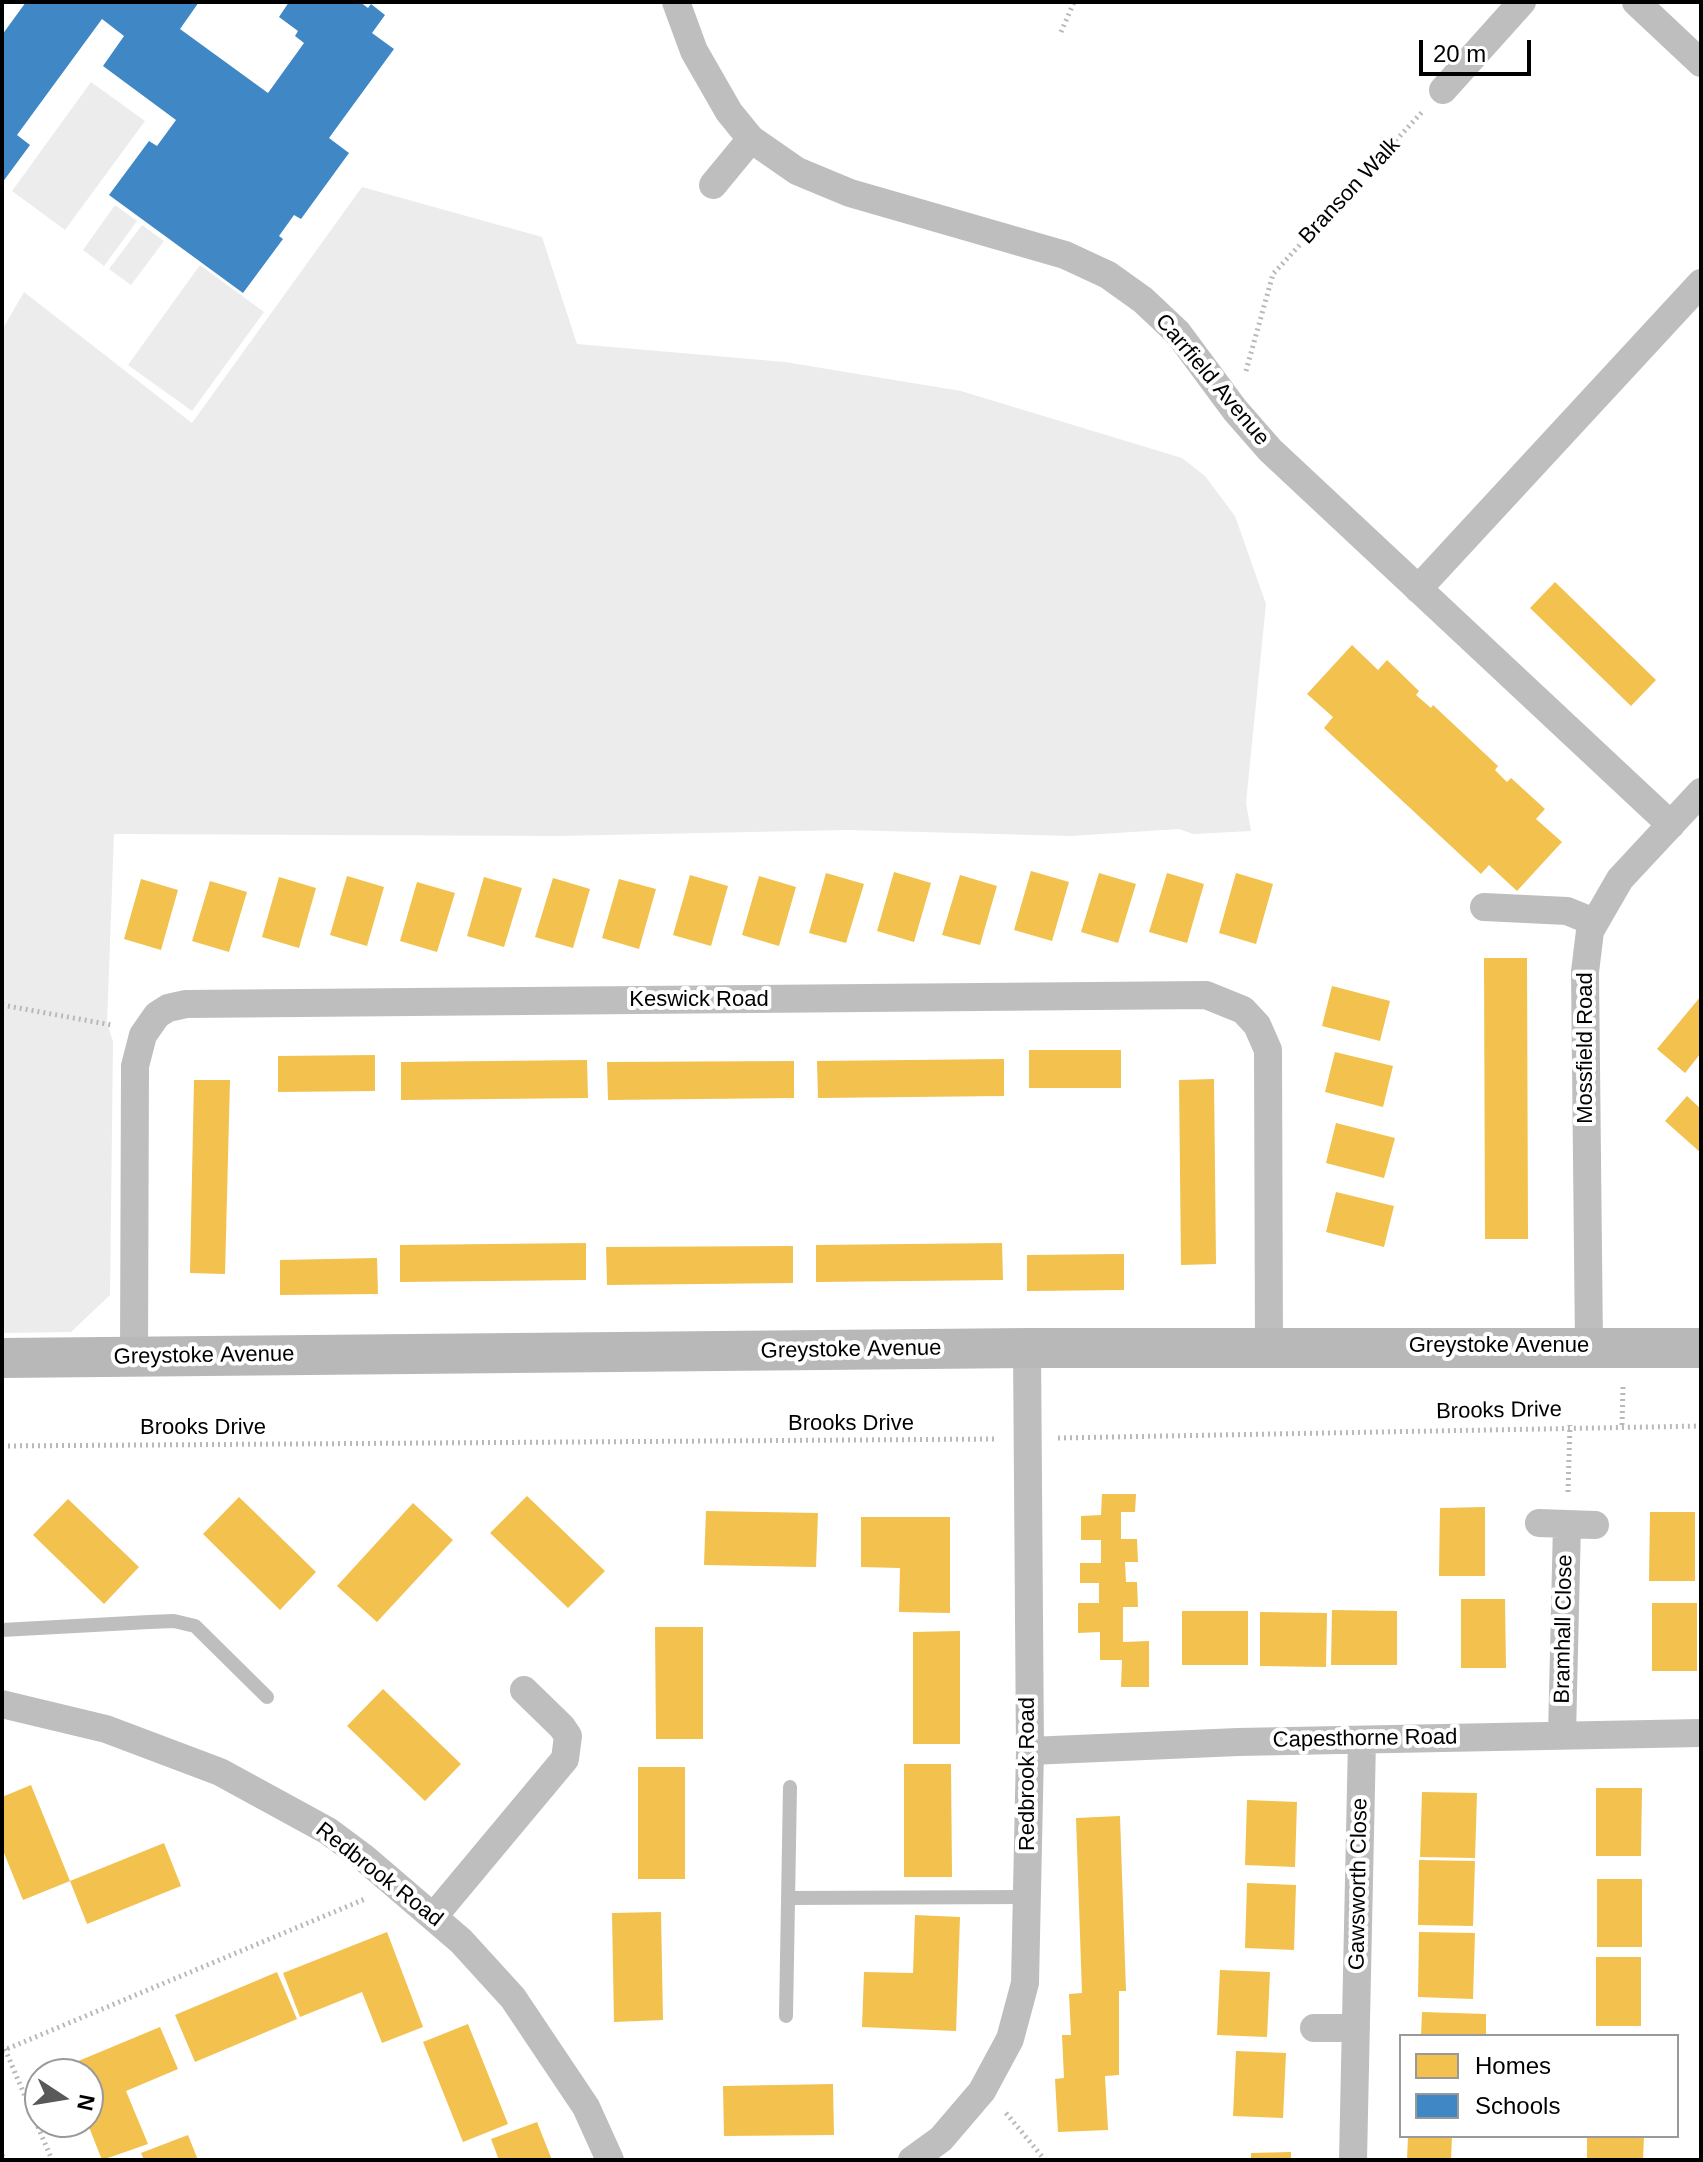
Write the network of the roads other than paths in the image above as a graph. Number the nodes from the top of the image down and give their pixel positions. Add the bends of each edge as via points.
1 (676, 2) edge
2 (1522, 2) edge
3 (1636, 2) edge
4 (1701, 63) edge
5 (1443, 90) road end
6 (751, 139) junction
7 (713, 185) dead end
8 (1701, 283) edge
9 (1418, 589) junction
10 (1701, 792) edge
11 (1671, 825) junction
12 (1484, 907) dead end
13 (1594, 922) junction
14 (1589, 1345) junction
15 (1027, 1348) junction
16 (1269, 1348) junction
17 (1701, 1348) edge
18 (134, 1357) junction
19 (2, 1358) edge
20 (1567, 1524) road end
21 (2, 1630) edge
22 (524, 1690) dead end
23 (267, 1697) dead end
24 (2, 1704) edge
25 (1701, 1733) edge
26 (1562, 1735) junction
27 (1362, 1740) junction
28 (1030, 1751) junction
29 (790, 1787) dead end
30 (1027, 1897) junction
31 (788, 1898) junction
32 (434, 1916) junction
33 (786, 2016) dead end
34 (1314, 2028) dead end
35 (1356, 2028) junction
36 (610, 2160) edge
37 (912, 2160) edge
38 (1353, 2160) edge

1 - 6 street, Carrfield Avenue via 713,89
2 - 5 street
3 - 4 street
6 - 7 street
6 - 9 street, Carrfield Avenue via 822,182 1042,247 1108,275 1178,333 1270,450
8 - 9 street
9 - 11 street, Carrfield Avenue
10 - 11 street, Mossfield Road
11 - 13 street, Mossfield Road via 1620,879
12 - 13 street via 1567,911
13 - 14 street, Mossfield Road via 1585,972
14 - 16 street, Greystoke Avenue
14 - 17 street, Greystoke Avenue
15 - 16 street, Greystoke Avenue
15 - 18 street, Greystoke Avenue
15 - 28 street, Redbrook Road
16 - 18 street, Keswick Road via 1271,1065 1257,1025 1243,1010 1206,995 168,1008 143,1035 135,1066
18 - 19 street, Greystoke Avenue
20 - 26 street, Bramhall Close
21 - 23 lane via 174,1621 195,1626
22 - 32 street via 568,1736 565,1759
24 - 32 street, Redbrook Road via 106,1729 220,1772 328,1831
25 - 26 street, Capesthorne Road
26 - 27 street, Capesthorne Road
27 - 28 street, Capesthorne Road
27 - 35 street, Gawsworth Close
28 - 30 street, Redbrook Road
29 - 31 lane
30 - 31 lane
30 - 37 street, Redbrook Road via 1022,1999 1004,2053 951,2129
31 - 33 lane
32 - 36 street, Redbrook Road via 480,1960 531,2023 586,2107
34 - 35 street
35 - 38 street, Gawsworth Close

